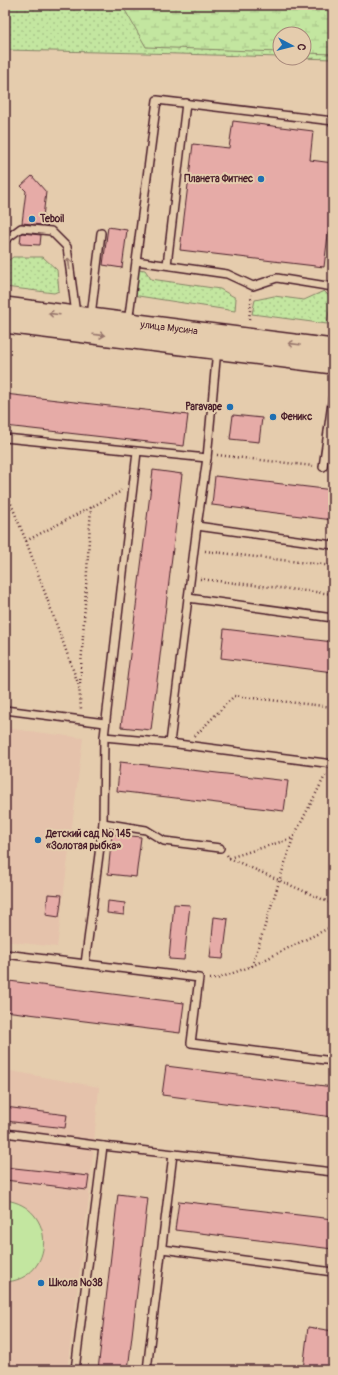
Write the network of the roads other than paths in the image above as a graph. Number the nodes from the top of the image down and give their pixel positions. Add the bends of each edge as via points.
1 (186, 103) junction
2 (333, 121) edge
3 (101, 233) dead end
4 (5, 240) edge
5 (136, 261) junction
6 (167, 266) junction
7 (333, 287) edge
8 (5, 308) edge
9 (84, 317) junction
10 (5, 323) edge
11 (128, 323) junction
12 (218, 342) junction
13 (333, 349) edge
14 (333, 364) edge
15 (333, 396) edge
16 (5, 438) edge
17 (137, 452) junction
18 (207, 458) junction
19 (323, 467) road end
20 (197, 526) junction
21 (333, 545) edge
22 (188, 598) junction
23 (333, 618) edge
24 (5, 710) edge
25 (105, 723) junction
26 (104, 737) junction
27 (170, 743) junction
28 (332, 764) edge
29 (103, 823) junction
30 (220, 848) road end
31 (5, 954) edge
32 (86, 964) junction
33 (333, 1061) edge
34 (5, 1133) edge
35 (103, 1146) junction
36 (173, 1154) junction
37 (333, 1172) edge
38 (162, 1249) junction
39 (333, 1272) edge
40 (75, 1370) edge
41 (147, 1370) edge

1 - 2 lane
1 - 5 lane via 157,100
1 - 6 lane
3 - 9 lane
9 -> 4 lane via 67,247 51,231 21,228
5 - 6 lane
5 - 11 lane
6 - 7 lane via 227,274 253,286 277,278
9 -> 8 street, улица Мусина
9 - 11 street, улица Мусина
10 -> 12 street, улица Мусина
11 - 12 street, улица Мусина
13 -> 12 street, улица Мусина
12 - 14 street, улица Мусина
12 - 18 lane
15 - 19 lane
16 - 17 lane
17 - 18 lane
17 - 25 lane
18 - 20 lane
20 - 21 lane
20 - 22 lane
22 - 23 lane
22 - 27 lane
24 - 25 lane
25 - 26 lane
26 - 27 lane
26 - 29 lane
27 - 28 lane
29 - 30 lane via 146,830 164,841
29 - 32 lane
31 - 32 lane
32 - 33 lane via 199,978 191,1043
34 - 35 lane
35 - 36 lane
35 - 40 lane
36 - 37 lane
36 - 38 lane
38 - 39 lane
38 - 41 lane

